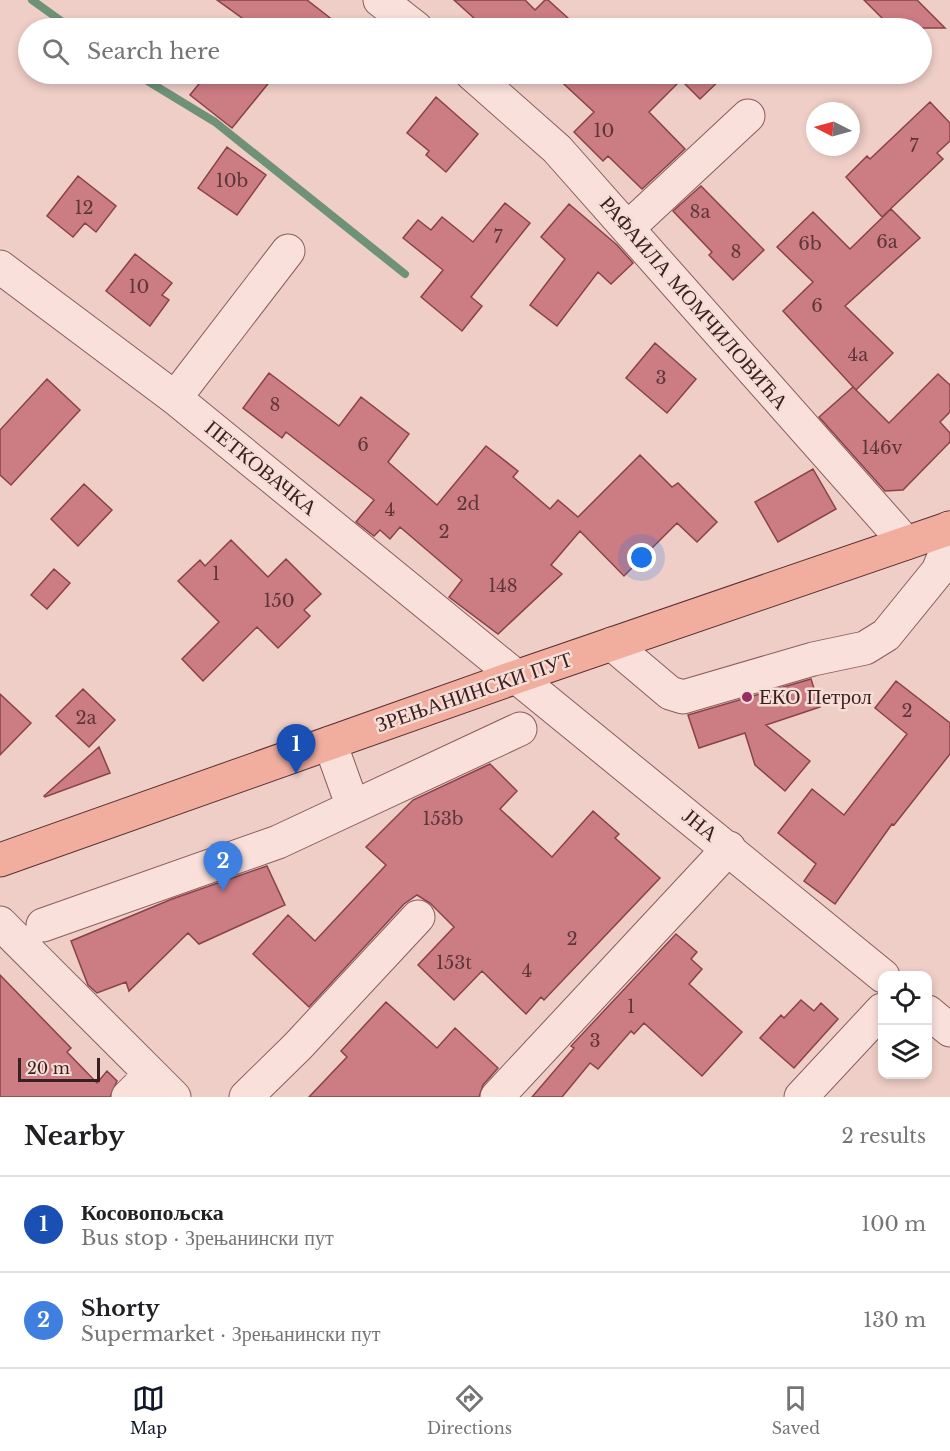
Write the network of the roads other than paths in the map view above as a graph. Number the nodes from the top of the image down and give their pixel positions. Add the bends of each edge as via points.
1 (380, 0) edge
2 (403, 18) edge
3 (483, 84) edge
4 (747, 116) dead end
5 (629, 227) junction
6 (288, 251) dead end
7 (0, 267) edge
8 (175, 398) junction
9 (950, 530) edge
10 (906, 543) junction
11 (612, 644) junction
12 (516, 677) junction
13 (520, 729) dead end
14 (330, 743) junction
15 (353, 807) junction
16 (729, 848) junction
17 (0, 860) edge
18 (418, 917) dead end
19 (0, 923) edge
20 (43, 925) dead end
21 (878, 971) edge
22 (878, 1014) edge
23 (932, 1016) edge
24 (950, 1030) edge
25 (151, 1074) junction
26 (128, 1097) edge
27 (174, 1097) edge
28 (246, 1097) edge
29 (497, 1097) edge
30 (801, 1097) edge

1 - 2 street
3 - 5 street, РАФАИЛА МОМЧИЛОВИЋА via 557,149
4 - 5 street
5 - 10 street, РАФАИЛА МОМЧИЛОВИЋА
6 - 8 street
7 - 8 street, ПЕТКОВАЧКА
8 - 12 street, ПЕТКОВАЧКА
9 - 10 main road, ЗРЕЊАНИНСКИ ПУТ
9 - 11 street via 938,571 886,635 865,648 683,697 670,693
10 - 11 main road, ЗРЕЊАНИНСКИ ПУТ
11 - 12 main road, ЗРЕЊАНИНСКИ ПУТ
12 - 14 main road, ЗРЕЊАНИНСКИ ПУТ
12 - 16 street, ЈНА
13 - 15 street
14 - 15 street
14 - 17 main road, ЗРЕЊАНИНСКИ ПУТ
15 - 20 street via 278,842
16 - 21 street, ЈНА
16 - 29 street
18 - 28 street
19 - 25 street
22 - 30 street
23 - 24 street
25 - 26 street
25 - 27 street

